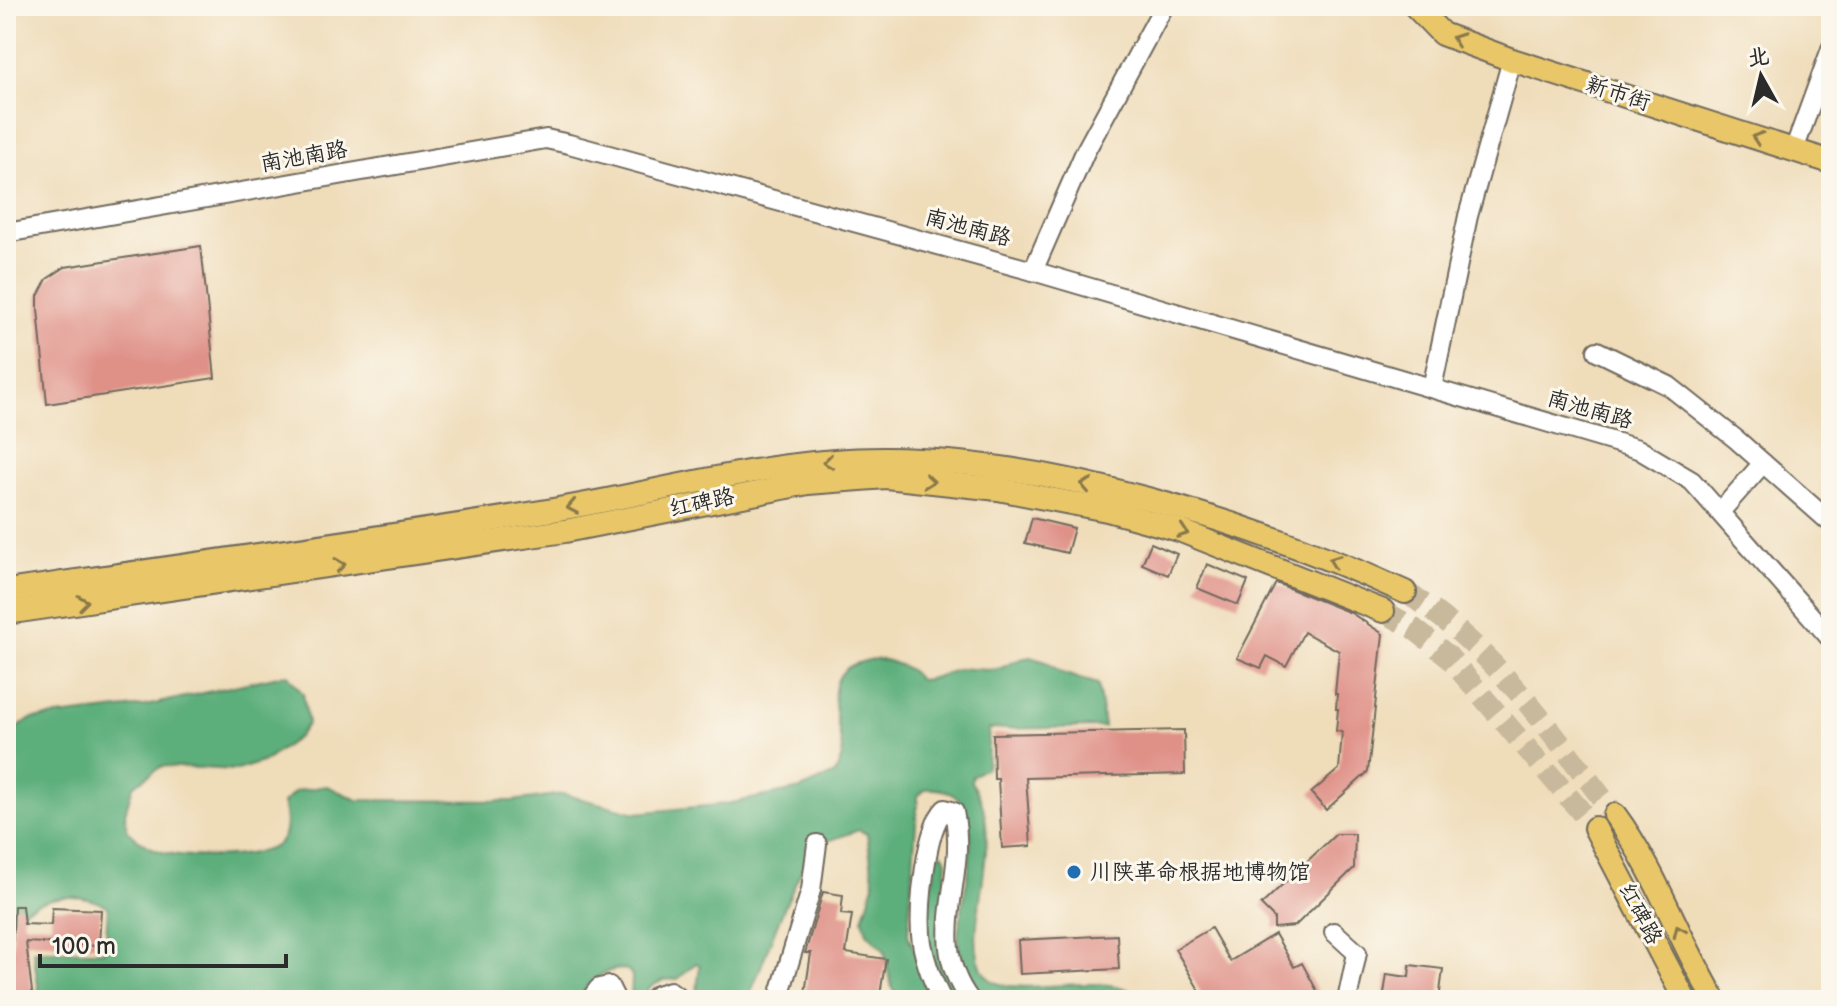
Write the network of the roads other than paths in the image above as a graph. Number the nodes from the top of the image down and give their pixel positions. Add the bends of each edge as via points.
1 (1164, 6) edge
2 (1415, 6) edge
3 (1831, 49) edge
4 (1512, 60) junction
5 (1794, 150) junction
6 (1831, 162) edge
7 (6, 233) edge
8 (1033, 271) junction
9 (1597, 351) dead end
10 (1432, 388) junction
11 (1763, 463) junction
12 (1720, 512) junction
13 (1831, 523) edge
14 (6, 591) edge
15 (1405, 592) tunnel mouth
16 (1383, 611) tunnel mouth
17 (6, 613) edge
18 (1831, 639) edge
19 (1615, 815) tunnel mouth
20 (1595, 828) tunnel mouth
21 (817, 844) dead end
22 (1334, 932) dead end
23 (590, 1000) edge
24 (616, 1000) edge
25 (652, 1000) edge
26 (682, 1000) edge
27 (778, 1000) edge
28 (942, 1000) edge
29 (970, 1000) edge
30 (1347, 1000) edge
31 (1685, 1000) edge
32 (1715, 1000) edge

1 - 8 street via 1085,152
4 -> 2 main road, 新市街 via 1442,34
3 - 5 street
5 -> 4 main road, 新市街
4 - 10 street via 1468,216
5 - 6 main road, 新市街
7 - 8 street, 南池南路 via 546,139
8 - 10 street, 南池南路
9 - 11 street via 1669,386
10 - 12 street, 南池南路 via 1638,449 1692,481
11 - 12 street
11 - 13 street
12 - 18 street, 南池南路
15 -> 14 main road via 1289,544 1108,489 974,465 888,459 785,467 556,510
17 -> 16 main road, 红碑路 via 565,531 808,483 886,477 998,489 1107,510 1179,530
32 -> 19 main road via 1659,885
20 - 31 main road, 红碑路
21 - 27 street via 811,890
22 - 30 street via 1357,953
23 - 24 street via 599,988 609,986
25 - 26 street via 670,991
28 - 29 street via 921,935 930,848 945,809 954,812 957,826 947,937 951,965

